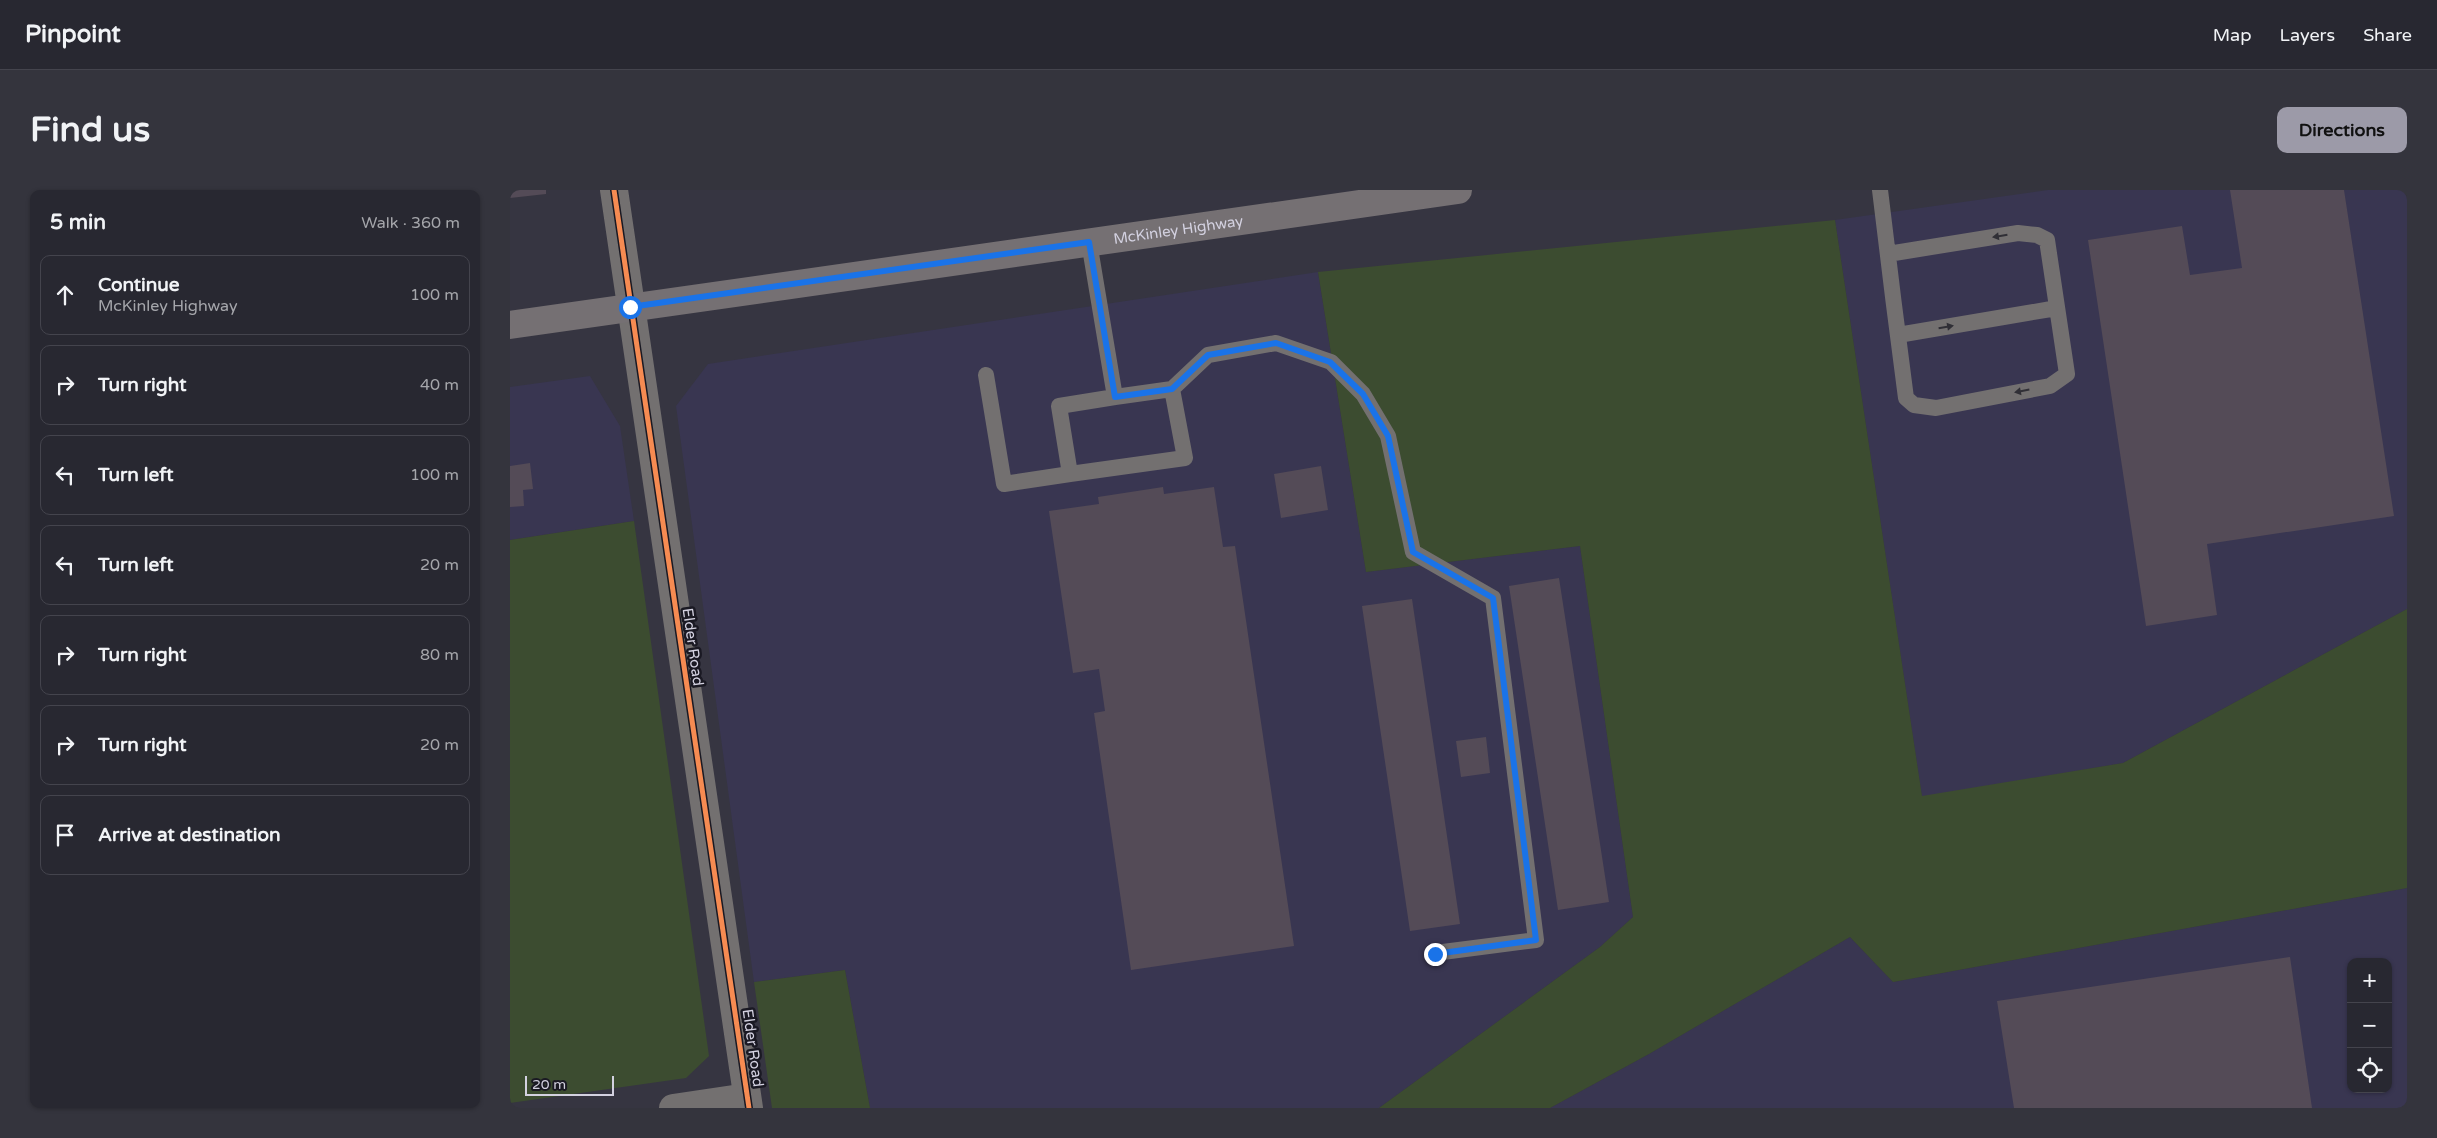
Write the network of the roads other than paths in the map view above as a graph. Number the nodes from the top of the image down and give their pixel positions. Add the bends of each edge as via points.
1 (614, 190) edge
2 (1458, 190) edge
3 (1880, 190) edge
4 (1089, 242) junction
5 (1888, 254) junction
6 (630, 307) junction
7 (2057, 308) junction
8 (510, 325) edge
9 (1898, 335) junction
10 (986, 375) dead end
11 (1172, 389) junction
12 (1115, 397) junction
13 (1070, 474) junction
14 (1435, 954) dead end
15 (748, 1102) edge
16 (672, 1108) edge

1 - 6 street, Elder Road
2 - 4 main road, McKinley Highway
3 - 5 lane
4 - 6 main road, McKinley Highway
4 - 12 lane
7 -> 5 lane via 2047,240 2037,235 2018,233
5 - 9 lane
6 - 8 main road, McKinley Highway
6 - 15 street, Elder Road
9 -> 7 lane
7 -> 9 lane via 2067,374 2050,386 1936,408 1914,405 1906,398
10 - 13 lane via 1004,484
11 - 12 lane
11 - 13 lane via 1185,458
11 - 14 lane via 1208,355 1276,343 1330,362 1363,394 1388,436 1413,552 1493,598 1536,940
12 - 13 lane via 1059,406
15 - 16 street

